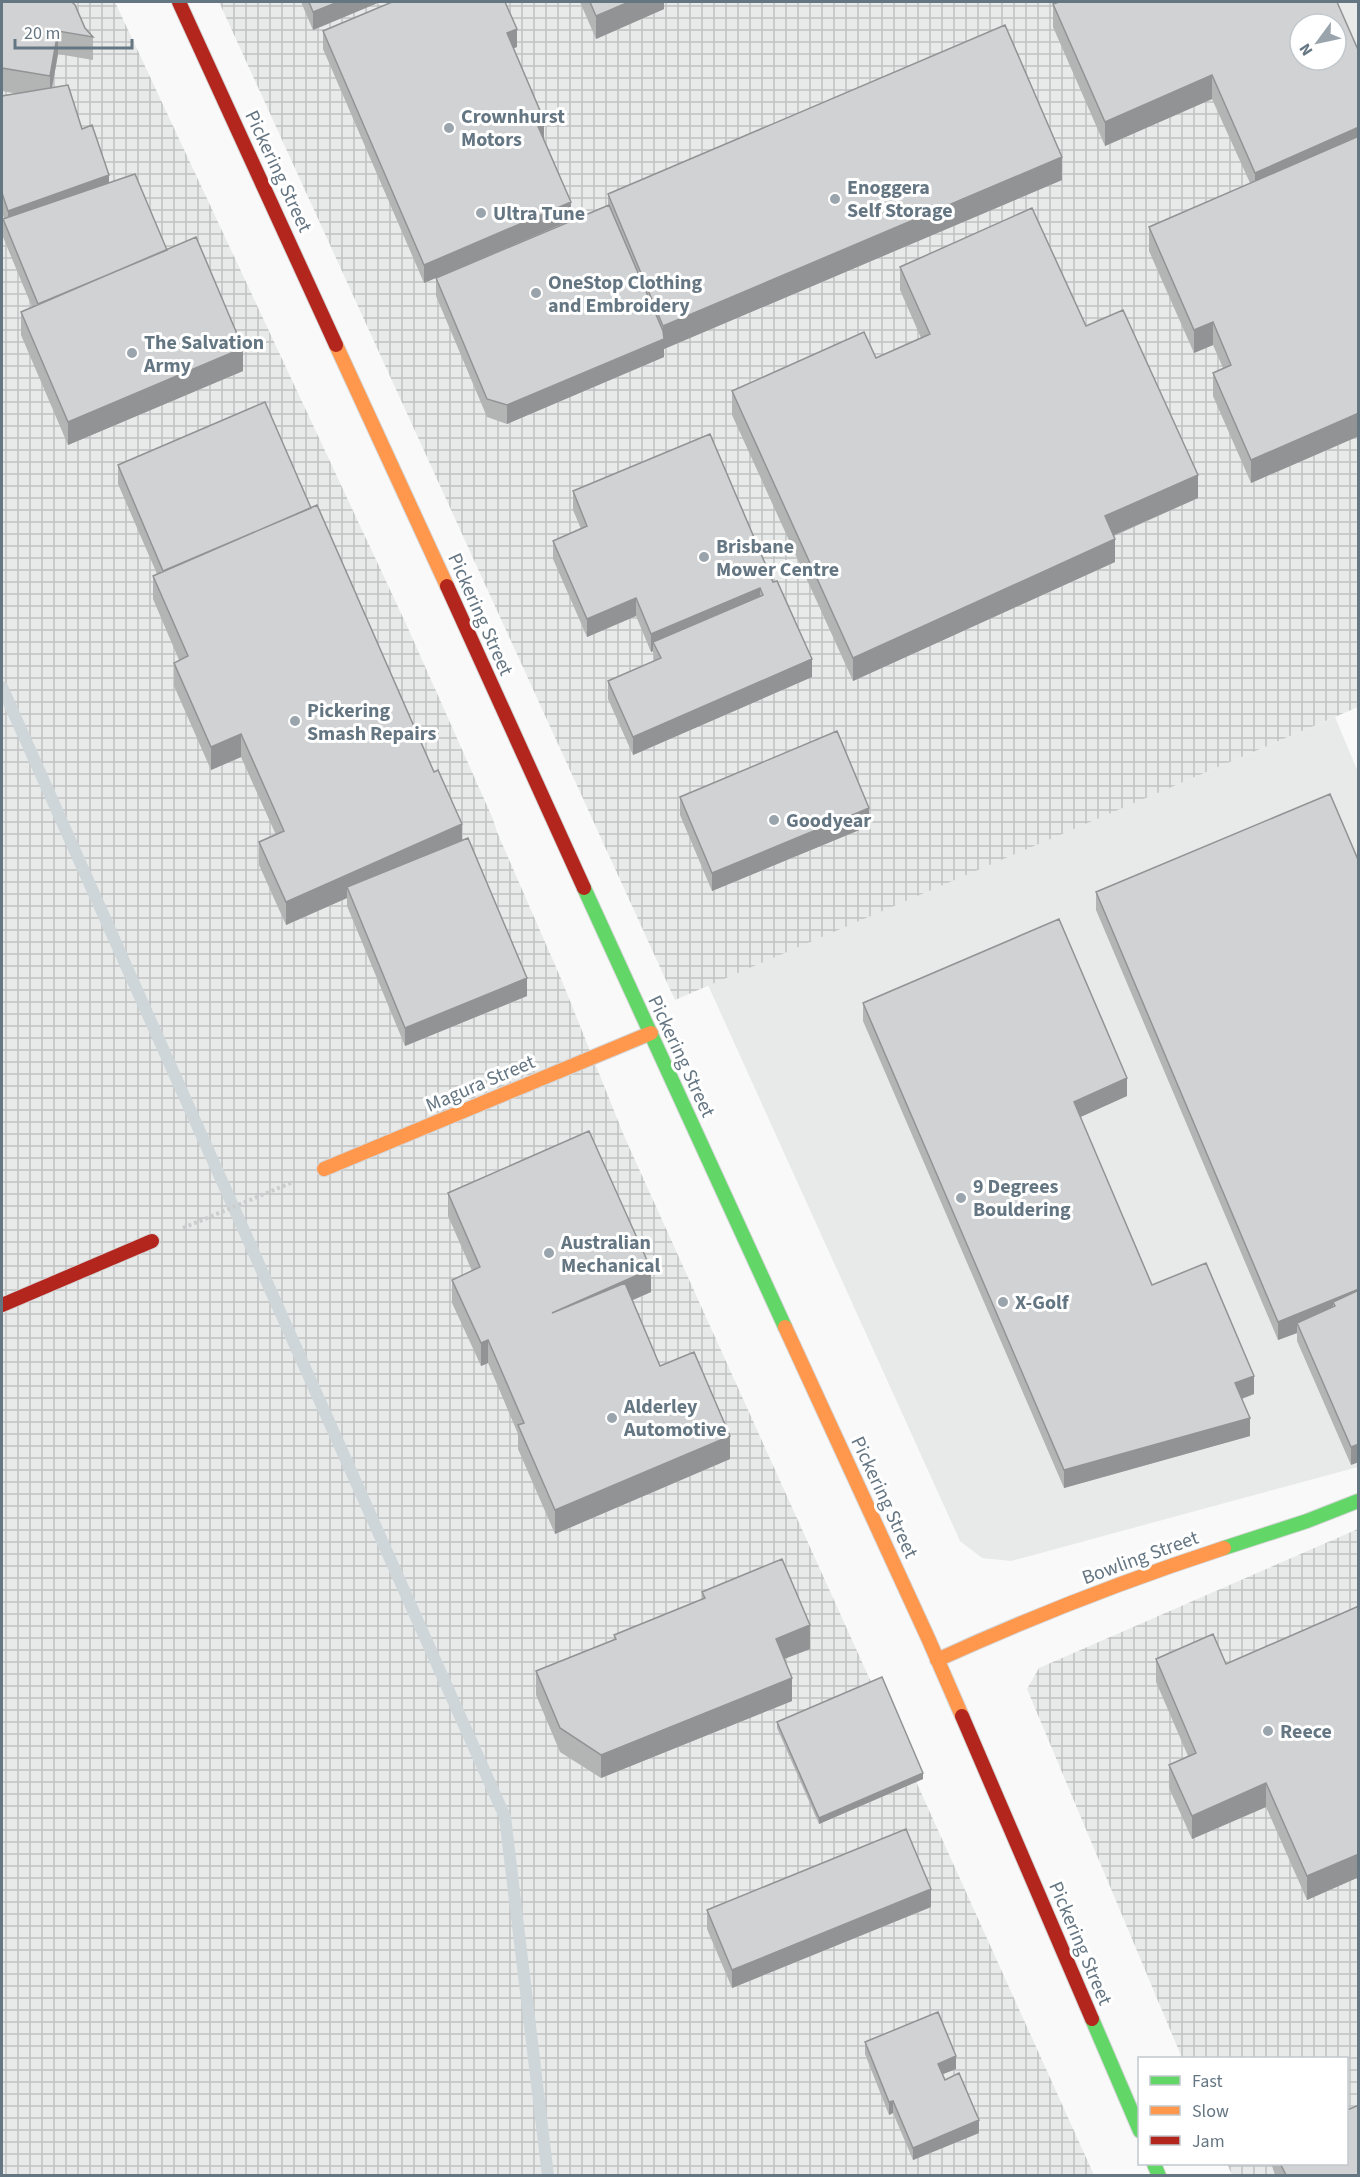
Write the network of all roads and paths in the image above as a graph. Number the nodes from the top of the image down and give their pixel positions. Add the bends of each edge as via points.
1 (179, 2) edge
2 (651, 1033) junction
3 (324, 1169) dead end
4 (277, 1189) dead end
5 (193, 1224) dead end
6 (152, 1241) dead end
7 (2, 1305) edge
8 (1359, 1502) edge
9 (937, 1660) junction
10 (1138, 2126) edge

1 - 2 main road, Pickering Street
2 - 3 main road, Magura Street
2 - 9 main road, Pickering Street
4 - 5 path
6 - 7 main road
8 - 9 main road, Bowling Street via 1286,1530 1149,1573 1036,1616
9 - 10 main road, Pickering Street

